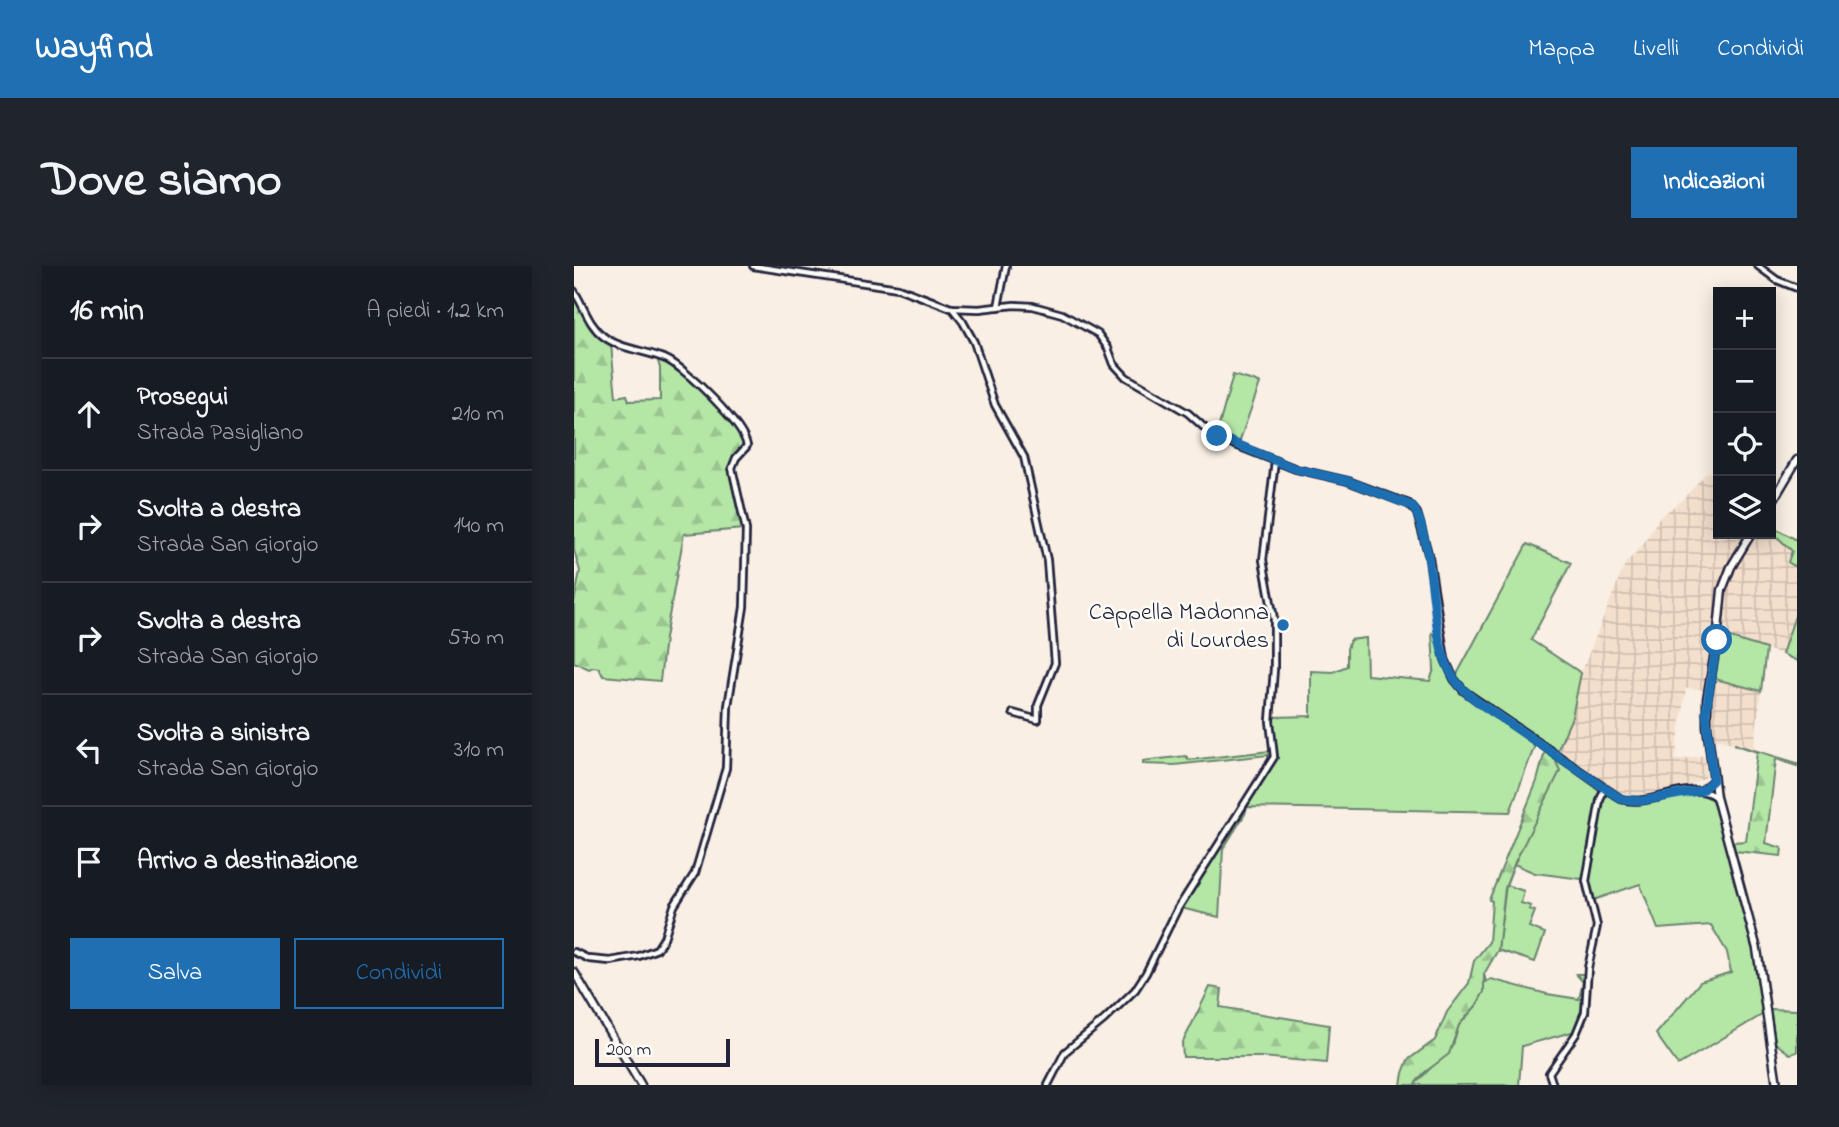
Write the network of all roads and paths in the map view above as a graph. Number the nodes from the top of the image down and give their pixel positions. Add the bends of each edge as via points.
1 (753, 266) edge
2 (1006, 266) edge
3 (1758, 266) edge
4 (1797, 288) edge
5 (574, 291) edge
6 (951, 308) junction
7 (993, 308) junction
8 (1797, 460) edge
9 (1275, 461) junction
10 (1776, 496) edge
11 (1748, 539) edge
12 (1013, 713) dead end
13 (1713, 780) junction
14 (1604, 789) junction
15 (1702, 790) junction
16 (1716, 797) junction
17 (574, 952) edge
18 (574, 972) edge
19 (641, 1085) edge
20 (1048, 1085) edge
21 (1553, 1085) edge
22 (1777, 1085) edge

1 - 6 street via 898,288
2 - 7 street
3 - 4 street
5 - 17 street via 599,333 679,366 745,436 747,446 732,468 747,539 744,607 728,706 726,768 695,873 674,906 657,948 610,961
6 - 7 street
6 - 12 street via 974,342 995,405 1024,457 1047,560 1055,663 1038,705 1039,723
7 - 9 street via 1045,308 1083,325 1104,341 1126,377 1228,442
8 - 10 street
9 - 14 street via 1308,474 1348,481 1412,506 1426,544 1445,659 1454,679 1479,703
9 - 20 street via 1263,560 1273,608 1270,722 1274,757 1177,909 1135,990 1065,1052
11 - 13 street via 1731,567 1720,603 1706,712
13 - 15 street
13 - 16 street
14 - 15 street via 1633,802
14 - 21 street via 1586,881 1597,926 1585,1012 1549,1073
15 - 16 street
16 - 22 street via 1757,949
18 - 19 street

